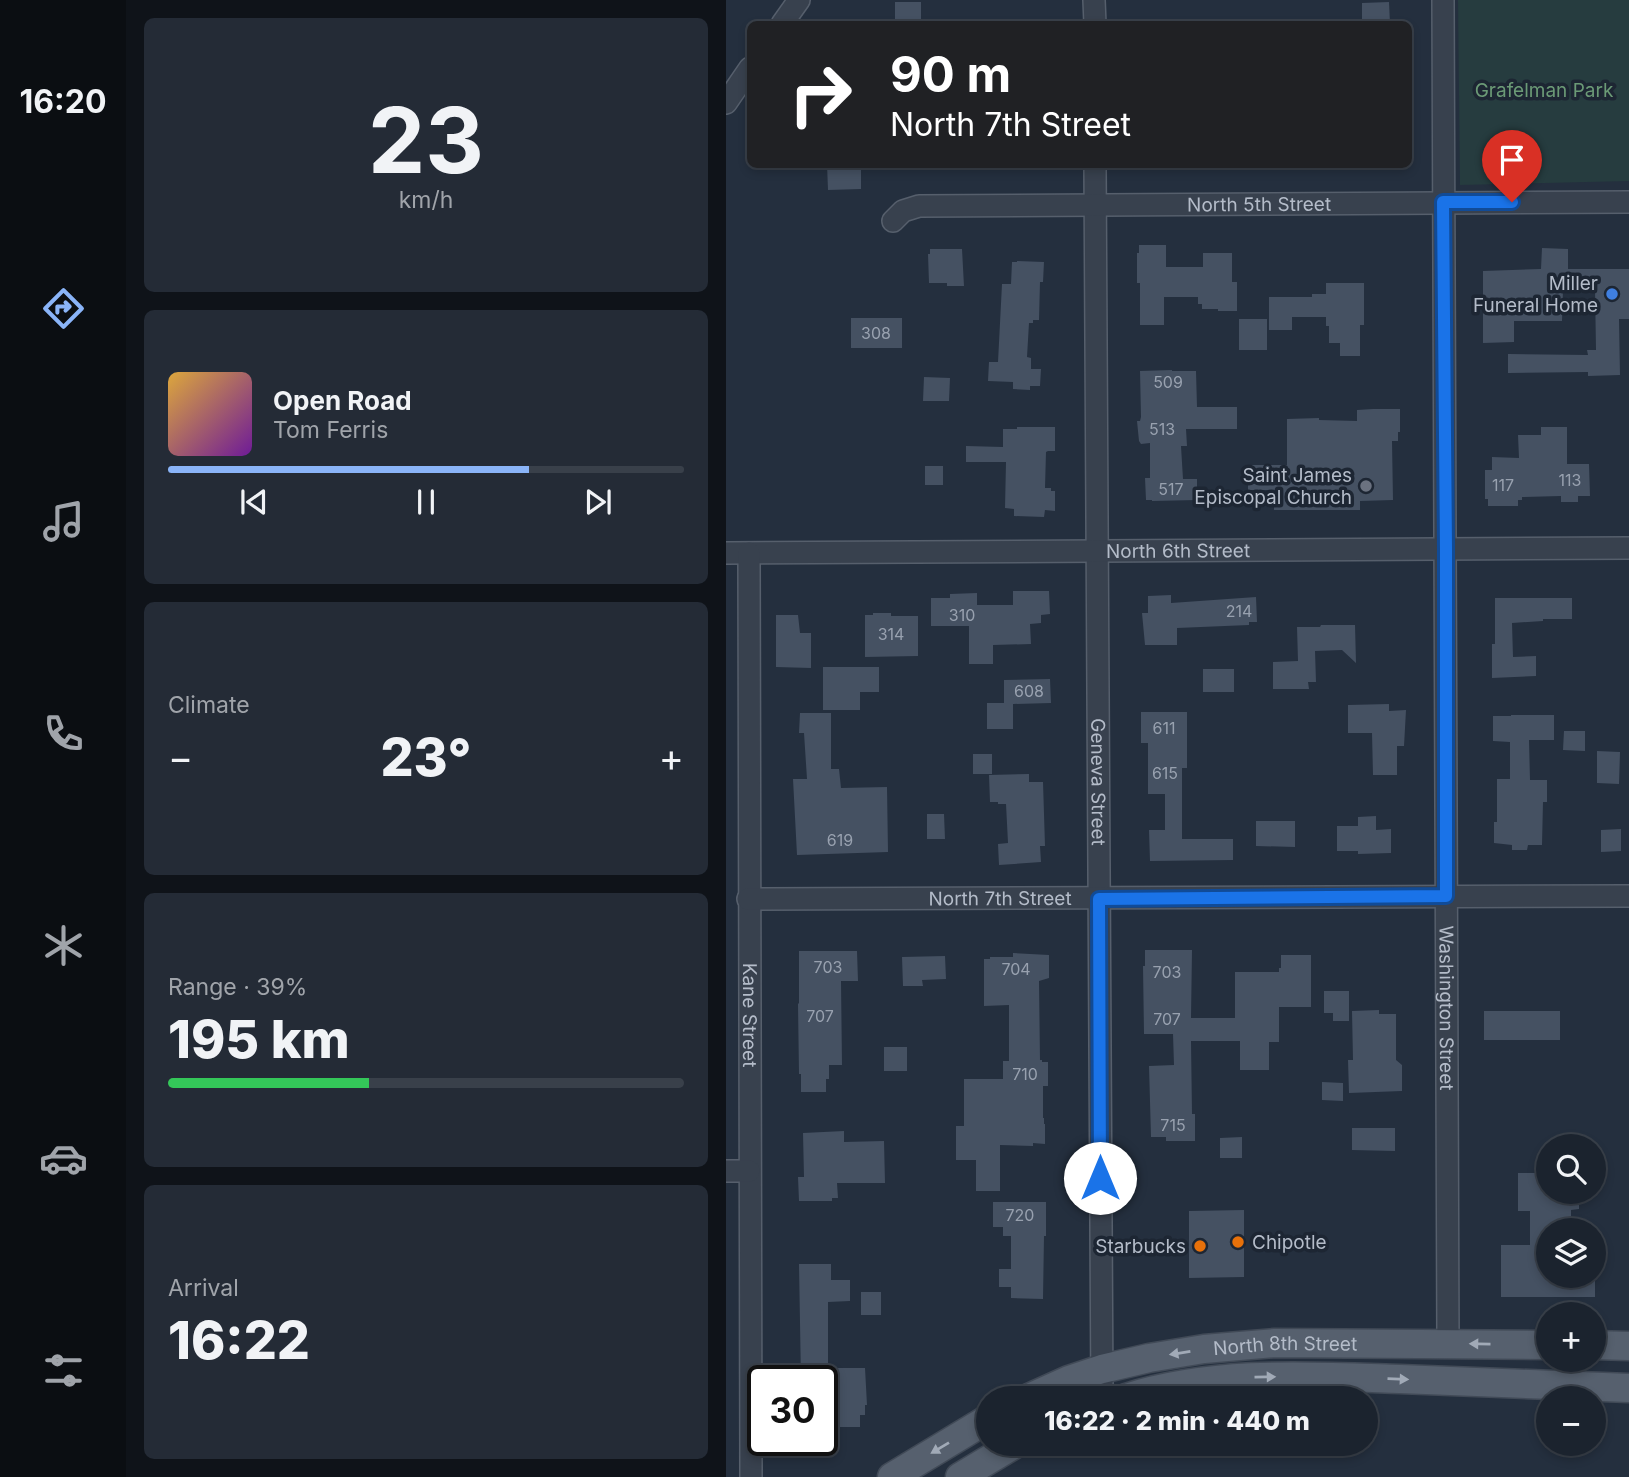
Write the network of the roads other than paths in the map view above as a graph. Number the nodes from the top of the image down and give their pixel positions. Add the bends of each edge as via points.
1 (799, 0) edge
2 (1095, 0) edge
3 (1442, 0) edge
4 (784, 21) edge
5 (1095, 21) edge
6 (747, 72) edge
7 (726, 103) edge
8 (1095, 168) edge
9 (1443, 202) junction
10 (1629, 202) edge
11 (1096, 204) junction
12 (893, 221) dead end
13 (1629, 548) edge
14 (1446, 550) junction
15 (1098, 552) junction
16 (726, 553) edge
17 (749, 553) junction
18 (1629, 895) edge
19 (1446, 896) junction
20 (748, 899) junction
21 (1099, 899) junction
22 (726, 1171) edge
23 (749, 1171) junction
24 (1448, 1343) junction
25 (1536, 1345) edge
26 (1606, 1345) edge
27 (1629, 1346) edge
28 (1102, 1369) junction
29 (1056, 1386) edge
30 (1102, 1386) edge
31 (1176, 1386) edge
32 (1629, 1388) edge
33 (976, 1426) edge
34 (995, 1456) edge
35 (751, 1477) edge
36 (892, 1477) edge
37 (960, 1477) edge

1 - 4 street
2 - 5 street
3 - 9 street, Washington Street
6 - 7 street
8 - 11 street, Geneva Street
9 - 10 street, North 5th Street
9 - 11 street, North 5th Street
9 - 14 street, Washington Street
11 - 12 street, North 5th Street via 919,206 903,211
11 - 15 street, Geneva Street
13 - 14 street, North 6th Street
14 - 15 street, North 6th Street
14 - 19 street, Washington Street
15 - 17 street, North 6th Street
15 - 21 street, Geneva Street
16 - 17 street, North 6th Street
17 - 20 street, Kane Street
18 - 19 street, North 7th Street
19 - 21 street, North 7th Street
19 - 24 street, Washington Street
20 - 21 street, North 7th Street
20 - 23 street, Kane Street
21 - 28 street, Geneva Street
22 - 23 street
23 - 35 street, Kane Street
25 -> 24 main road, North 8th Street
24 -> 28 main road, North 8th Street via 1275,1343 1204,1349
26 - 27 main road
28 - 29 main road, North 8th Street
28 - 30 street, Geneva Street
31 -> 32 main road, North 8th Street via 1271,1376
33 -> 36 main road
34 - 37 main road

